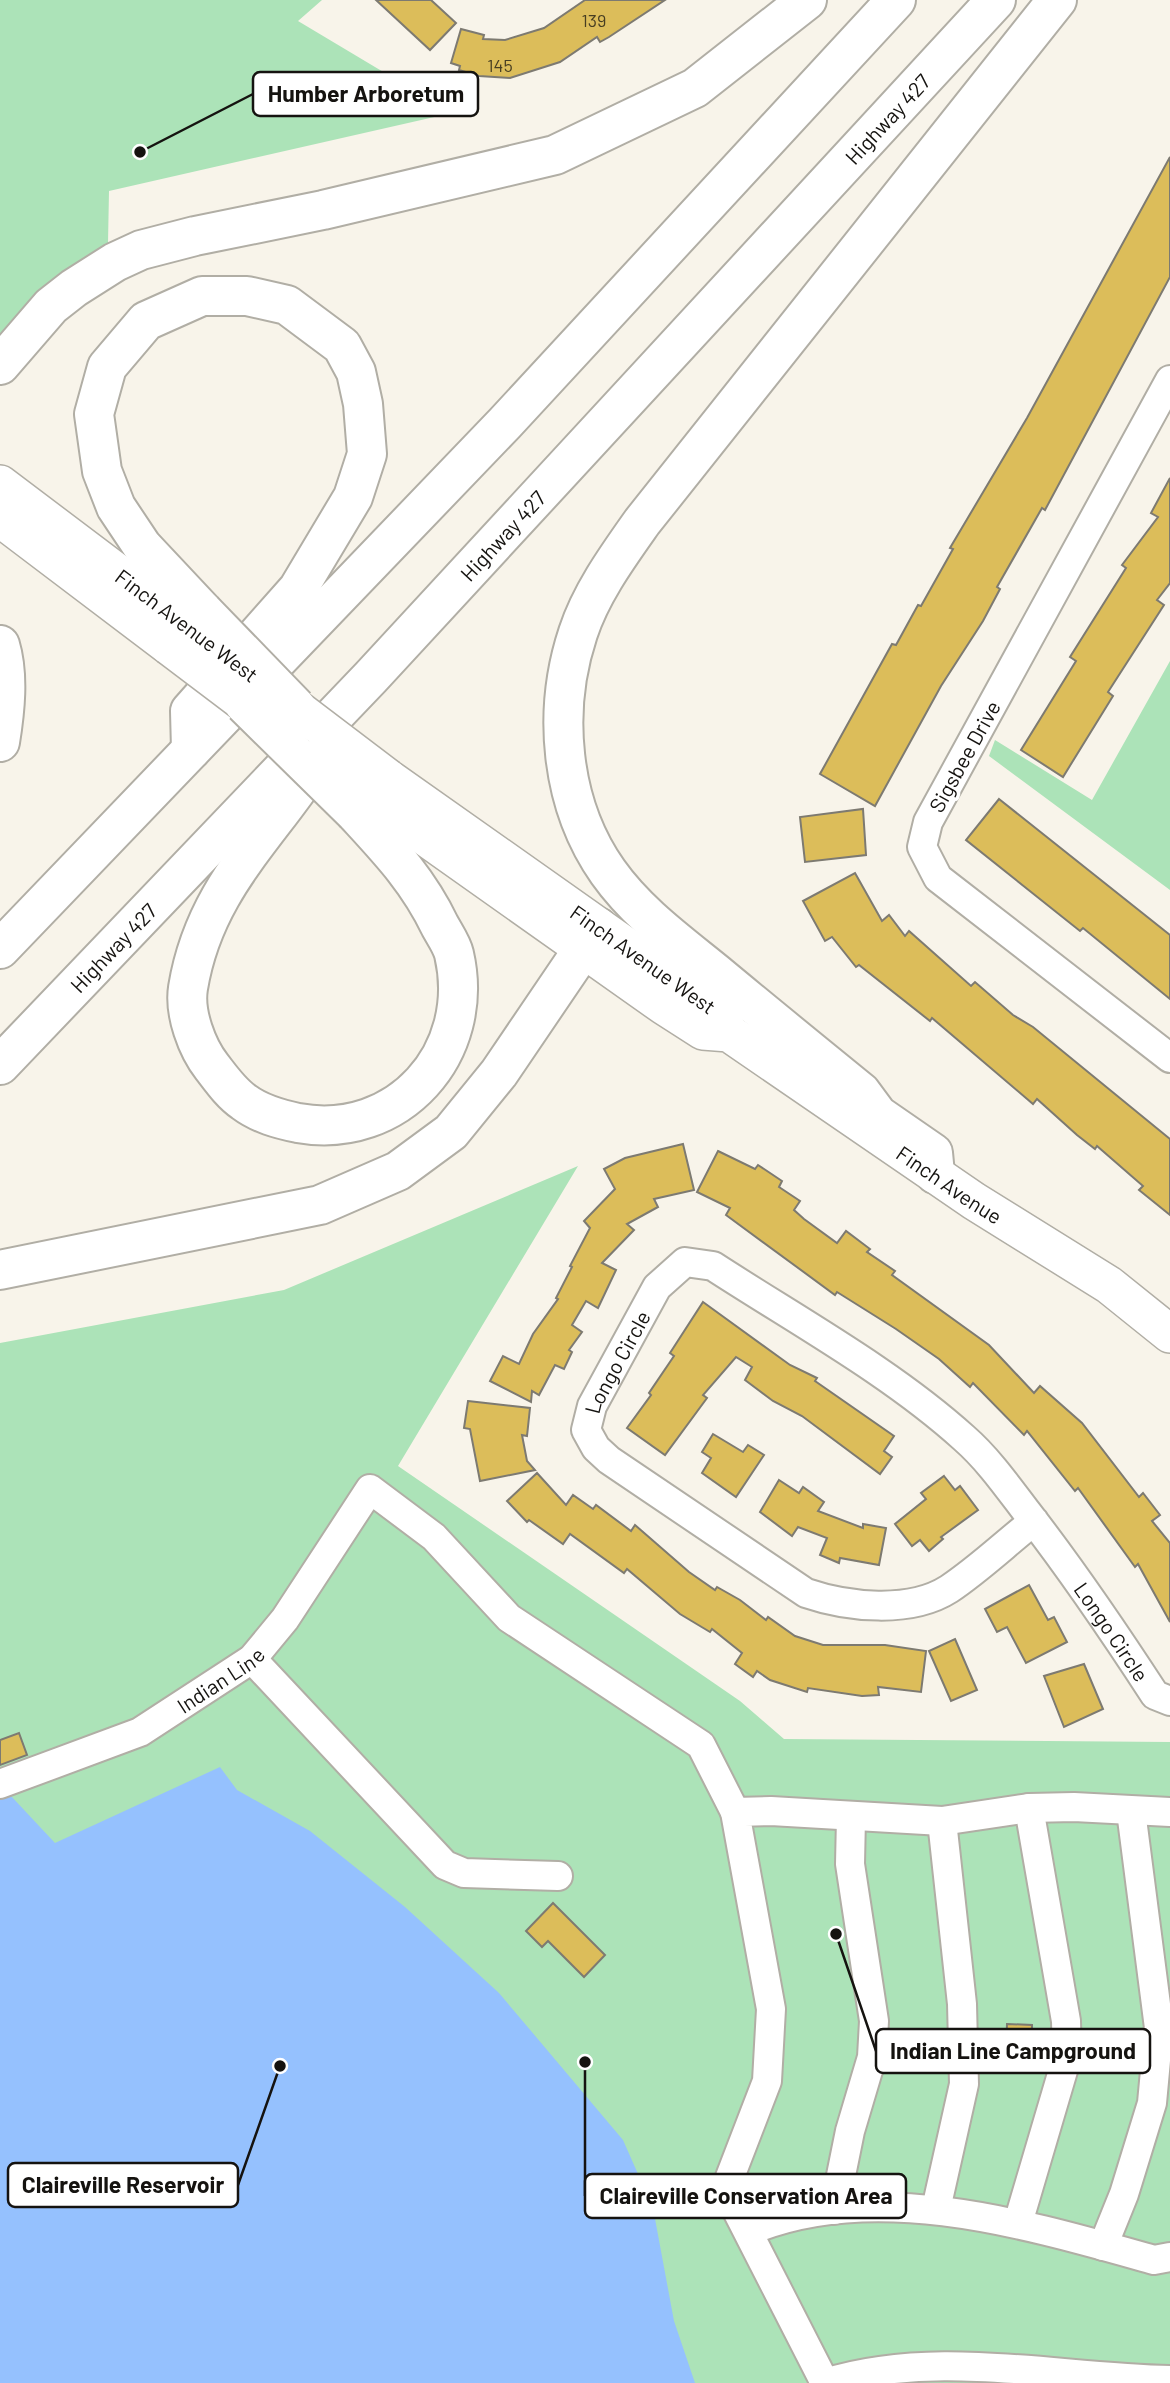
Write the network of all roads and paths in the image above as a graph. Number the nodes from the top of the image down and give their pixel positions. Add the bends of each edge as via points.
1 (807, 0) edge
2 (895, 0) edge
3 (996, 0) edge
4 (1057, 0) edge
5 (0, 365) edge
6 (1170, 382) edge
7 (0, 484) edge
8 (0, 518) edge
9 (186, 627) junction
10 (0, 645) edge
11 (371, 677) junction
12 (244, 704) joint
13 (296, 707) joint
14 (0, 742) edge
15 (191, 750) junction
16 (371, 796) junction
17 (591, 939) junction
18 (0, 949) edge
19 (729, 1033) joint
20 (1170, 1058) edge
21 (0, 1065) edge
22 (935, 1174) junction
23 (0, 1270) edge
24 (1170, 1334) edge
25 (1034, 1521) junction
26 (252, 1659) junction
27 (1170, 1701) edge
28 (0, 1784) edge
29 (1029, 1808) junction
30 (1131, 1811) junction
31 (735, 1812) junction
32 (1170, 1812) edge
33 (851, 1817) junction
34 (943, 1821) junction
35 (558, 1877) dead end
36 (936, 2209) junction
37 (834, 2210) junction
38 (1018, 2223) junction
39 (748, 2231) junction
40 (1103, 2246) junction
41 (1170, 2257) edge
42 (946, 2374) edge
43 (1041, 2378) edge
44 (1170, 2380) edge
45 (1129, 2381) edge
46 (825, 2383) edge

1 - 5 highway via 695,88 555,155 132,254 59,300
2 - 15 highway via 505,423
3 - 11 highway, Highway 427
4 - 22 highway via 609,569 578,632 563,704 566,766 574,799 608,872 666,933 861,1092 878,1115 933,1153
6 - 20 street, Sigsbee Drive via 928,822 922,847 938,878
7 - 9 main road, Finch Avenue West
8 - 9 main road, Finch Avenue West
9 - 12 main road, Finch Avenue West, bridge
9 - 13 highway, bridge
9 - 15 highway via 116,507 102,471 94,414 107,367 146,321 202,296 247,296 287,305 342,346 356,372 367,454 353,497 298,589 190,711
10 - 14 highway via 5,712
11 - 16 highway via 296,792 241,861 206,920 187,990 194,1033 205,1058 244,1102 281,1120 316,1126 345,1124 380,1113 419,1086 451,1038 459,1000 454,953
11 - 21 highway, Highway 427
12 - 16 highway, bridge
13 - 16 main road, Finch Avenue West, bridge
15 - 18 highway
16 - 17 main road, Finch Avenue West
17 - 19 main road, Finch Avenue West via 670,994 703,1031
17 - 23 highway via 499,1073 451,1132 398,1171 320,1205
19 - 22 main road, Finch Avenue
22 - 24 main road, Finch Avenue via 1109,1285
25 - 25 street, Longo Circle via 964,1438 866,1365 713,1266 685,1262 657,1287 591,1408 586,1430 609,1460 806,1593 835,1603 911,1604 947,1590
25 - 27 street, Longo Circle via 1089,1594 1154,1695
26 - 28 street, Indian Line via 141,1732
26 - 31 street, Indian Line via 285,1619 370,1489 434,1537 509,1618 701,1745
26 - 35 street via 445,1865 464,1873
29 - 30 street
29 - 34 street
29 - 38 street via 1066,2021 1067,2057
30 - 32 street
30 - 40 street via 1159,2028 1152,2103
31 - 33 street
31 - 39 street via 771,2009 766,2081 730,2177 734,2205
33 - 34 street
33 - 37 street via 850,1864 873,2033 872,2057 850,2131
34 - 36 street via 962,2004 964,2084
36 - 37 street
36 - 38 street
37 - 39 street via 777,2219
38 - 40 street
39 - 46 street
40 - 41 street via 1154,2260
42 - 43 street
42 - 46 street via 911,2365 862,2371
43 - 45 street
44 - 45 street

